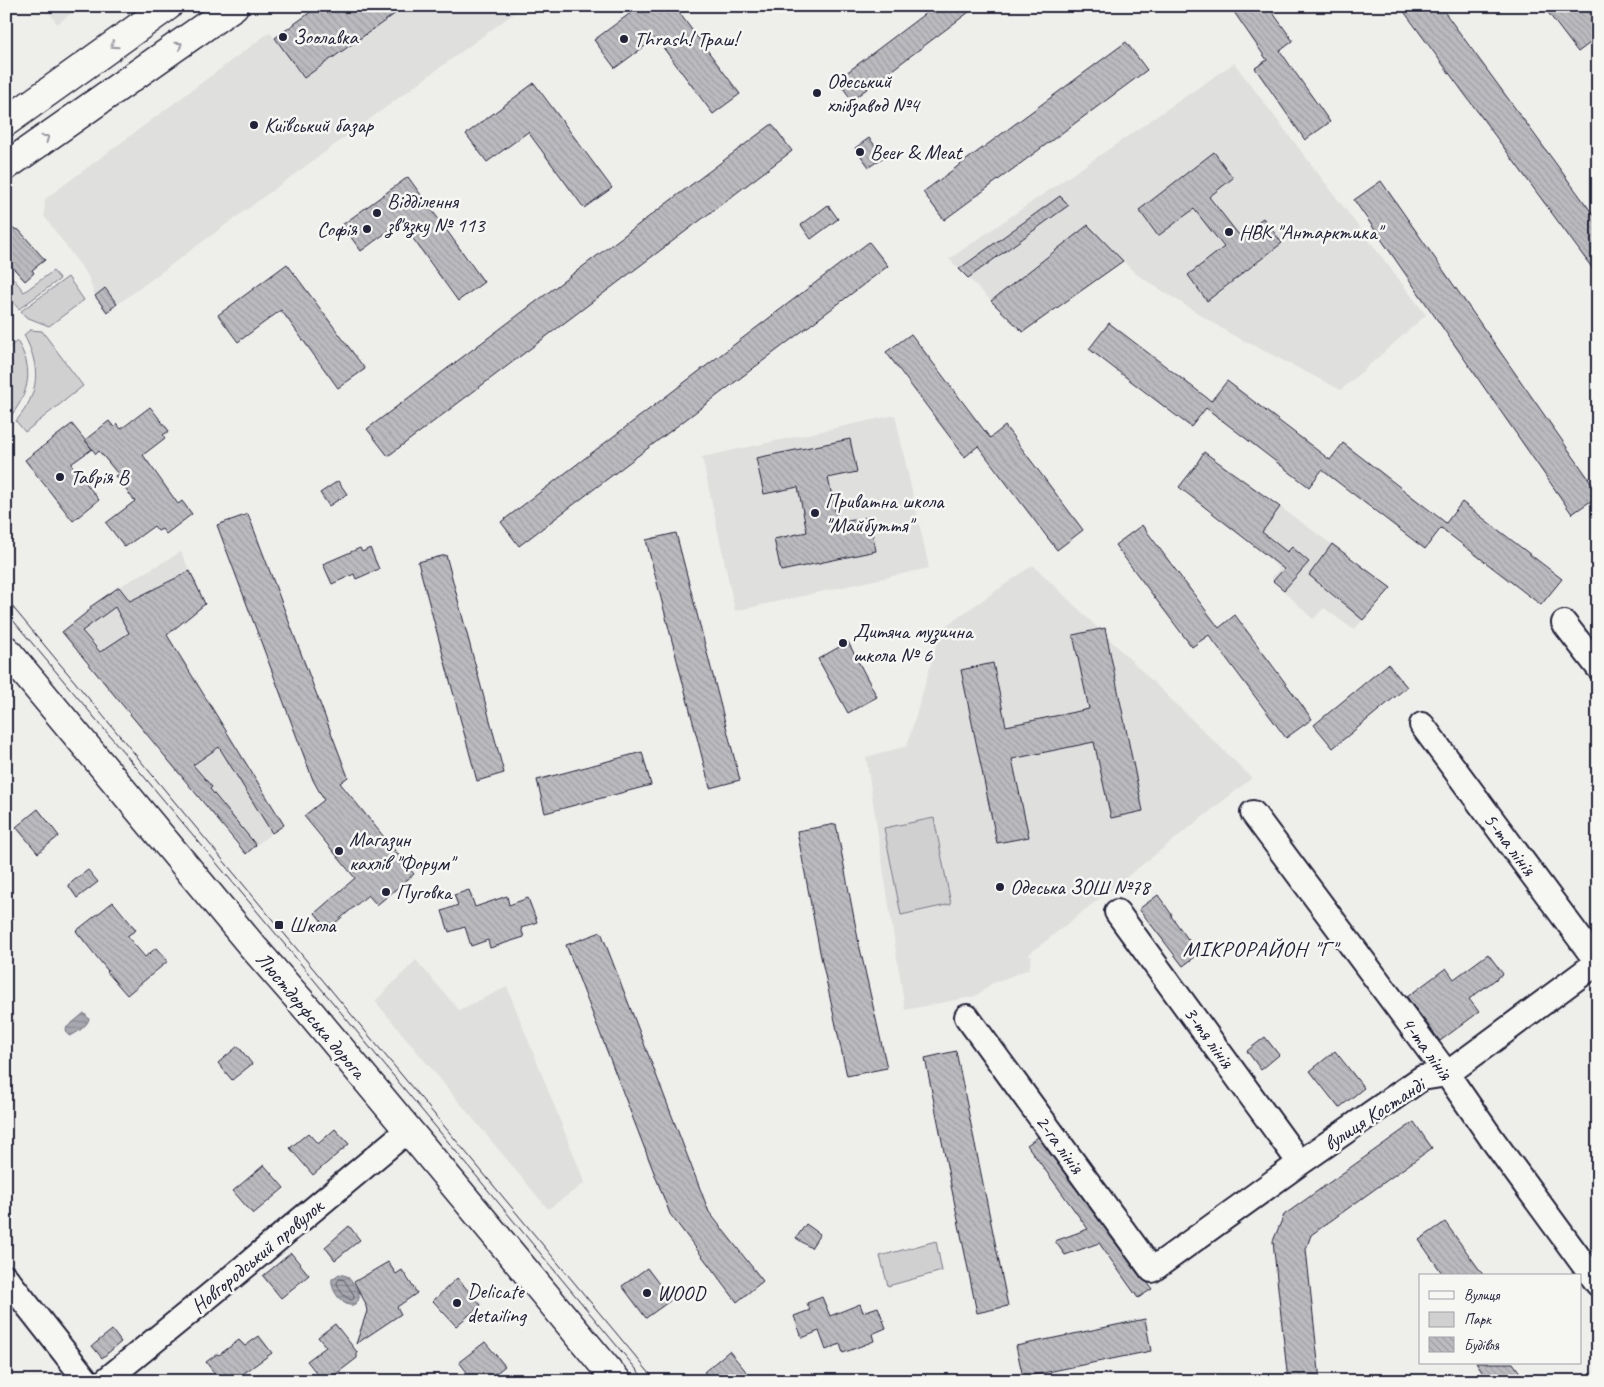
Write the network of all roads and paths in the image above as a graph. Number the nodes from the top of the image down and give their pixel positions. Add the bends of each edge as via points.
1 (168, 6) edge
2 (234, 6) edge
3 (6, 122) edge
4 (6, 166) edge
5 (1564, 623) dead end
6 (6, 650) edge
7 (1598, 668) edge
8 (1422, 725) dead end
9 (1253, 813) dead end
10 (1117, 912) dead end
11 (1598, 962) edge
12 (967, 1017) dead end
13 (1447, 1074) junction
14 (408, 1130) junction
15 (1300, 1163) junction
16 (1152, 1270) joint
17 (6, 1278) edge
18 (1598, 1284) edge
19 (87, 1381) edge
20 (105, 1381) edge
21 (617, 1381) edge

1 -> 3 main road
4 -> 2 main road
5 - 7 street
6 - 14 main road, Люстдорфська дорога
8 - 11 street, 5-та лінія
9 - 13 street, 4-та лінія
10 - 15 street, 3-тя лінія
11 - 13 street, вулиця Костанді
12 - 16 street, 2-га лінія
13 - 15 street, вулиця Костанді via 1422,1078
13 - 18 street, 4-та лінія
14 - 20 street, Новгородський провулок
14 - 21 main road, Люстдорфська дорога
15 - 16 street, вулиця Костанді
17 - 19 street

